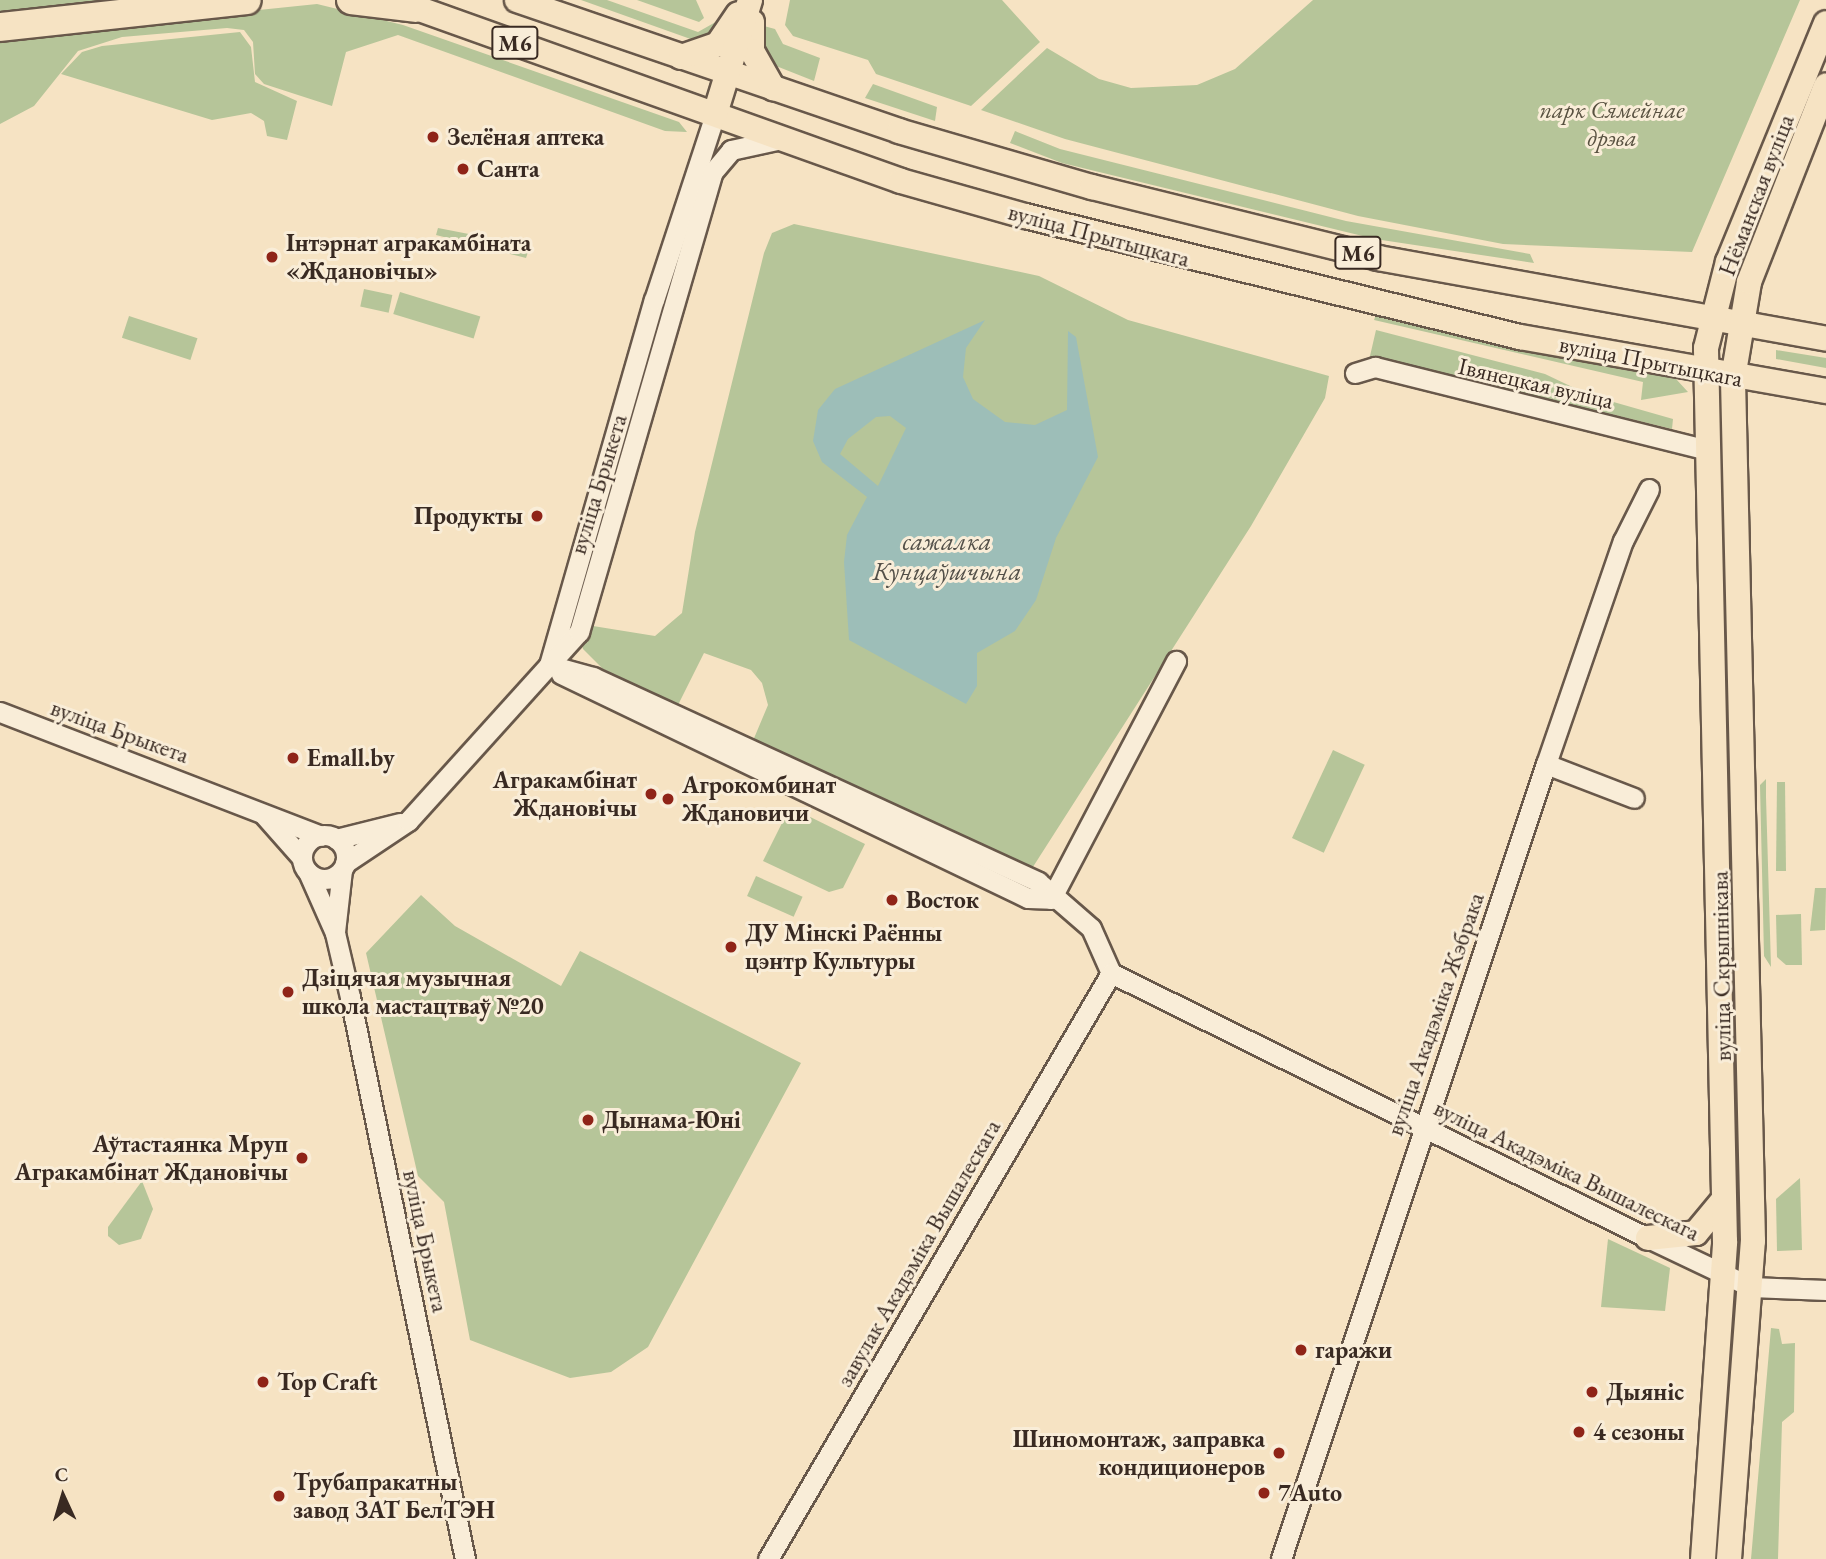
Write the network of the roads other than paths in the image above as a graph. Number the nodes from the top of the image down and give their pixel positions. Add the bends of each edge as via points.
1 (247, 0) edge
2 (351, 0) edge
3 (517, 0) edge
4 (750, 0) edge
5 (404, 4) edge
6 (1826, 23) edge
7 (0, 27) edge
8 (681, 57) junction
9 (730, 75) junction
10 (1826, 86) edge
11 (773, 88) junction
12 (715, 114) junction
13 (787, 141) junction
14 (654, 300) junction
15 (677, 307) junction
16 (1709, 323) junction
17 (1739, 327) junction
18 (1826, 339) edge
19 (1354, 373) dead end
20 (1705, 373) junction
21 (1733, 377) junction
22 (1826, 391) edge
23 (1708, 450) junction
24 (1649, 489) dead end
25 (594, 498) junction
26 (616, 506) junction
27 (1177, 661) dead end
28 (549, 665) junction
29 (0, 712) edge
30 (1546, 764) junction
31 (1634, 798) dead end
32 (261, 812) junction
33 (408, 821) junction
34 (329, 837) junction
35 (305, 865) junction
36 (343, 867) junction
37 (1051, 899) junction
38 (335, 933) junction
39 (1111, 972) junction
40 (1422, 1127) junction
41 (1724, 1199) junction
42 (1648, 1238) junction
43 (1724, 1275) junction
44 (1751, 1287) junction
45 (1826, 1290) edge
46 (465, 1559) edge
47 (768, 1559) edge
48 (1281, 1559) edge
49 (1703, 1559) edge
50 (1728, 1559) edge

1 - 7 highway
2 - 5 highway
3 - 8 main road, вуліца Прытыцкага / М6
4 - 8 main road via 718,44
4 - 9 main road
4 - 11 main road via 752,51
5 - 12 main road, вуліца Прытыцкага / М6
6 - 16 main road, Нёманская вуліца
8 - 9 main road, вуліца Прытыцкага / М6
9 - 11 main road, вуліца Прытыцкага / М6
9 - 12 main road
10 - 17 main road, Нёманская вуліца via 1749,282
11 - 16 main road, вуліца Прытыцкага / М6 via 1092,187 1378,258
12 - 13 main road, вуліца Прытыцкага / М6
12 - 14 street, вуліца Брыкета
13 - 15 street, вуліца Брыкета via 747,142 718,162
13 - 20 main road, вуліца Прытыцкага / М6 via 901,181 1313,290
14 - 15 street
14 - 25 street, вуліца Брыкета
15 - 26 street, вуліца Брыкета
16 - 17 main road, вуліца Прытыцкага / М6
16 - 20 main road, Нёманская вуліца
17 - 18 main road, вуліца Прытыцкага / М6
17 - 21 main road, Нёманская вуліца
19 - 23 street, Івянецкая вуліца via 1374,367
20 - 21 main road, вуліца Прытыцкага / М6
20 - 23 main road, вуліца Скрыпнікава
21 - 22 main road, вуліца Прытыцкага / М6
21 - 44 main road, вуліца Скрыпнікава
23 - 41 main road, вуліца Скрыпнікава
24 - 30 street, вуліца Акадэміка Жэбрака via 1623,541
25 - 26 street
25 - 28 street, вуліца Брыкета
26 - 28 street, вуліца Брыкета via 579,632
27 - 37 street
28 - 33 street, вуліца Брыкета
28 - 37 street via 593,677 1038,882
29 - 32 street, вуліца Брыкета
30 - 31 street
30 - 40 street, вуліца Акадэміка Жэбрака
32 - 34 street, вуліца Брыкета
32 - 35 street, вуліца Брыкета
33 - 34 street
33 - 36 street, вуліца Брыкета
34 - 35 street via 307,843
34 - 36 street
35 - 36 street via 329,878
35 - 38 street, вуліца Брыкета
36 - 38 street, вуліца Брыкета
37 - 39 street via 1091,929
38 - 46 street, вуліца Брыкета
39 - 40 street, вуліца Акадэміка Вышалескага
39 - 47 street, завулак Акадэміка Вышалескага
40 - 42 street, вуліца Акадэміка Вышалескага
40 - 48 street, вуліца Акадэміка Жэбрака
41 - 42 main road via 1696,1233
41 - 43 main road, вуліца Скрыпнікава
42 - 43 street, вуліца Акадэміка Вышалескага
43 - 44 street, вуліца Акадэміка Вышалескага
43 - 49 main road, вуліца Скрыпнікава
44 - 45 street
44 - 50 main road, вуліца Скрыпнікава

